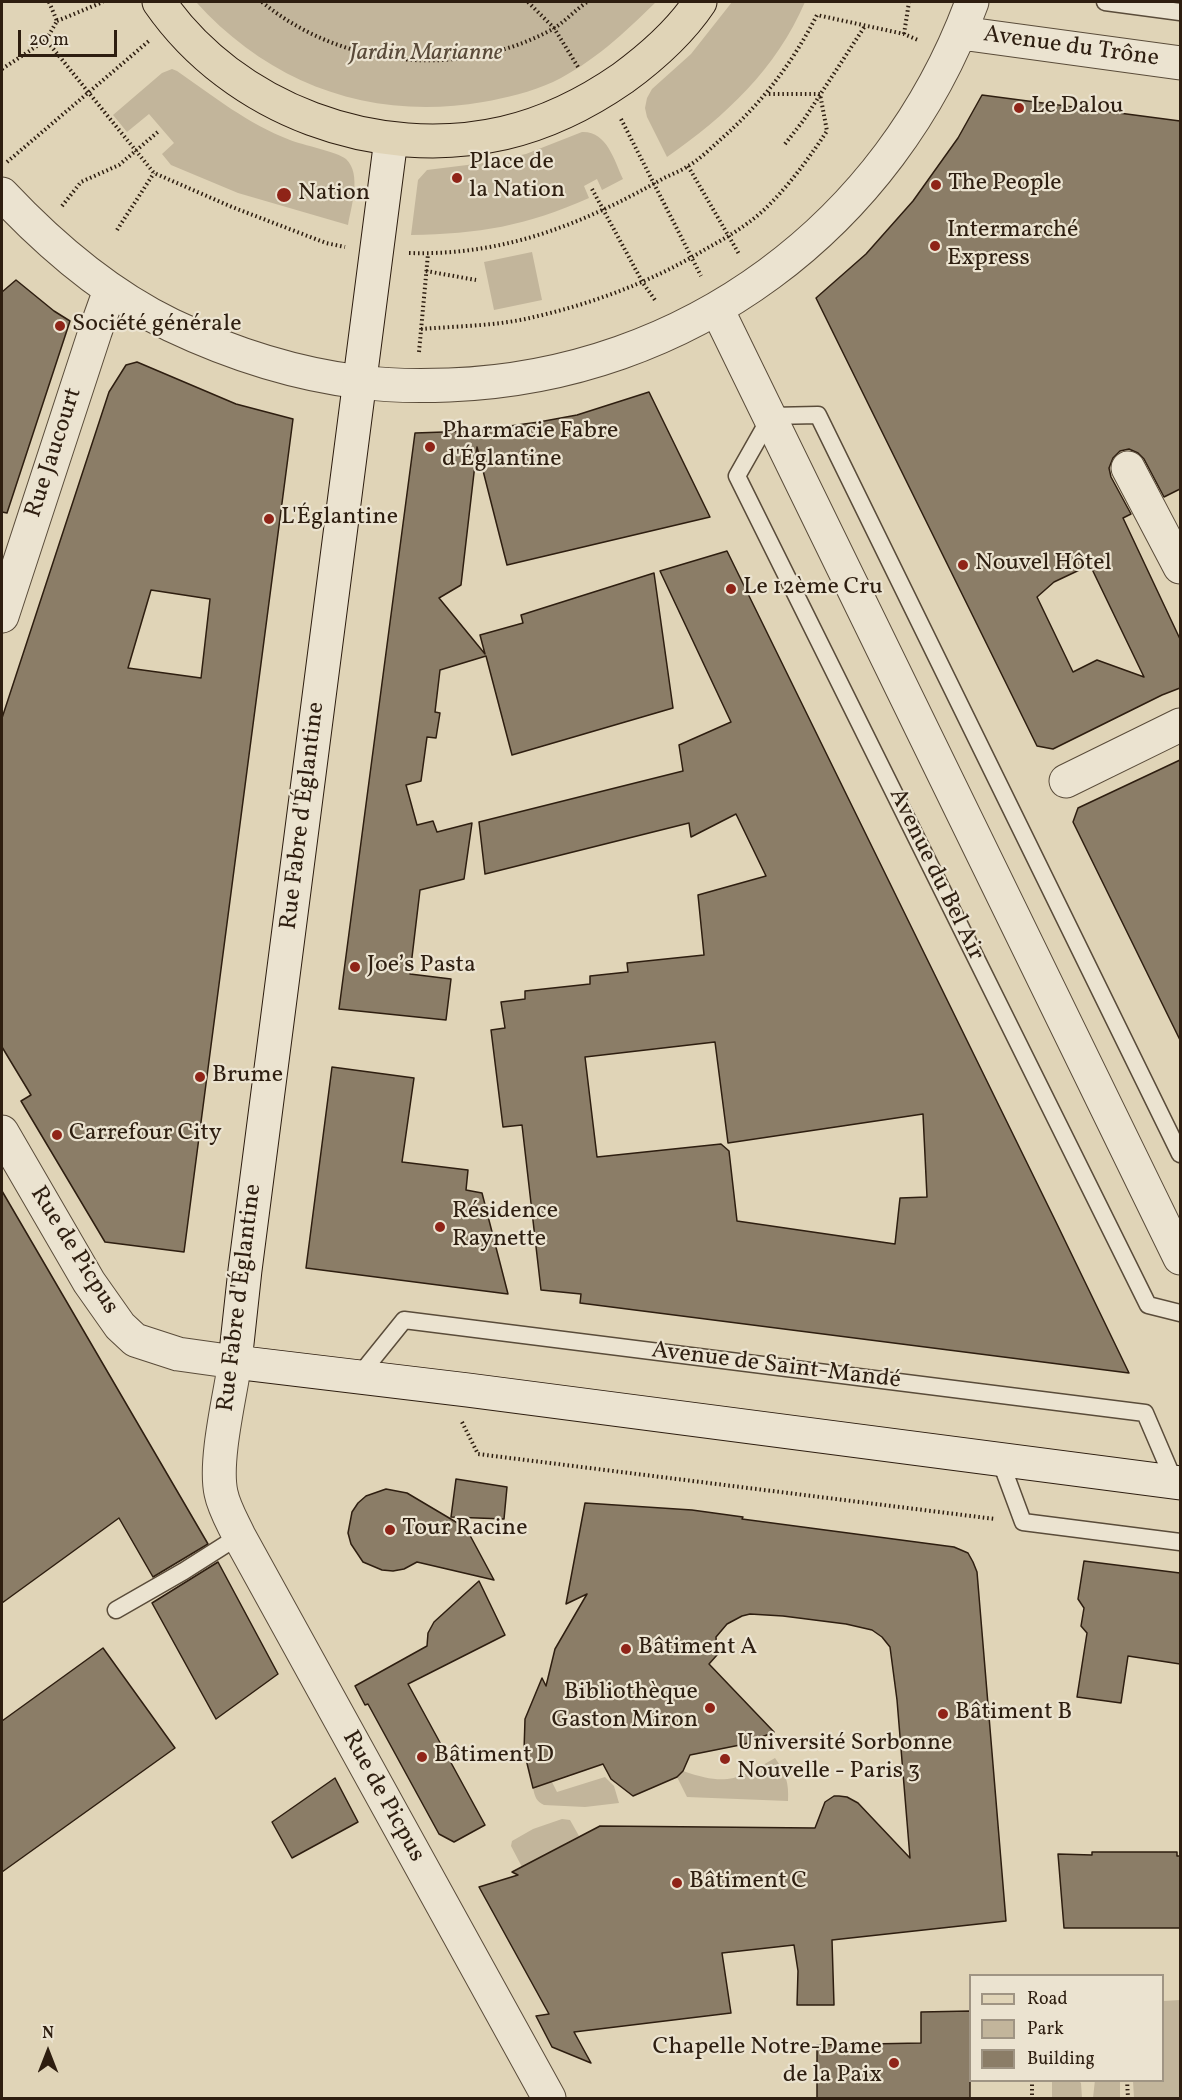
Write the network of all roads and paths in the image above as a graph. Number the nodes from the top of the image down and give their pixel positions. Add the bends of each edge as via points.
1 (49, 2) edge
2 (103, 2) edge
3 (159, 2) edge
4 (262, 2) edge
5 (528, 2) edge
6 (700, 2) edge
7 (909, 2) edge
8 (972, 2) edge
9 (1105, 2) edge
10 (584, 3) edge
11 (1180, 12) edge
12 (57, 21) junction
13 (865, 26) junction
14 (554, 28) junction
15 (961, 33) junction
16 (904, 34) junction
17 (46, 40) junction
18 (150, 40) dead end
19 (922, 42) dead end
20 (1180, 63) edge
21 (579, 67) dead end
22 (2, 69) edge
23 (88, 92) junction
24 (767, 94) junction
25 (820, 94) junction
26 (619, 115) dead end
27 (159, 131) dead end
28 (391, 139) junction
29 (785, 144) dead end
30 (136, 150) junction
31 (11, 158) dead end
32 (688, 166) junction
33 (154, 173) junction
34 (654, 184) junction
35 (592, 189) dead end
36 (2, 194) edge
37 (57, 211) dead end
38 (603, 211) junction
39 (117, 230) dead end
40 (729, 236) junction
41 (346, 247) dead end
42 (408, 253) dead end
43 (428, 254) junction
44 (740, 256) dead end
45 (692, 258) junction
46 (426, 272) junction
47 (701, 276) dead end
48 (476, 280) dead end
49 (642, 283) junction
50 (110, 290) junction
51 (658, 303) dead end
52 (717, 309) junction
53 (421, 329) junction
54 (418, 354) dead end
55 (361, 382) junction
56 (771, 417) junction
57 (1128, 468) dead end
58 (1180, 567) edge
59 (2, 616) edge
60 (1180, 725) edge
61 (1066, 781) dead end
62 (2, 1132) edge
63 (1180, 1154) edge
64 (1180, 1258) edge
65 (1180, 1313) edge
66 (235, 1362) junction
67 (358, 1378) junction
68 (444, 1387) junction
69 (1000, 1460) junction
70 (1178, 1483) edge
71 (220, 1493) joint
72 (1023, 1522) junction
73 (239, 1536) junction
74 (1180, 1542) edge
75 (116, 1610) dead end
76 (1032, 2082) edge
77 (1127, 2082) edge
78 (549, 2098) edge
79 (1032, 2098) edge
80 (1128, 2098) edge

1 - 12 path
2 - 12 path
3 - 28 main road via 207,56 247,87 292,112 340,129
4 - 14 path via 303,30 346,49 392,59 438,61 485,55
5 - 14 path
6 - 28 main road via 653,56 601,94 559,116 504,133 448,141
7 - 16 path
8 - 15 street
9 - 11 lane
10 - 14 path
12 - 17 path
13 - 16 path
13 - 24 path via 817,15 803,43
13 - 25 path
14 - 21 path
15 - 20 street, Avenue du Trône
15 - 52 street via 924,103 874,176 807,245
16 - 19 path
17 - 22 path
17 - 23 path
18 - 23 path
23 - 30 path
23 - 31 path
24 - 25 path
24 - 32 path
25 - 29 path
25 - 40 path via 827,131 799,173 766,208
26 - 34 path
27 - 30 path
28 - 55 street, Rue Fabre d'Églantine
30 - 33 path
30 - 37 path via 119,165 81,182
32 - 34 path
32 - 40 path
33 - 39 path
33 - 41 path via 232,207
34 - 38 path
34 - 45 path
35 - 38 path
36 - 50 street via 35,229
38 - 43 path via 500,246
38 - 49 path
40 - 44 path
40 - 45 path
42 - 43 path
43 - 46 path
45 - 47 path
45 - 49 path
46 - 48 path
46 - 53 path
49 - 51 path
49 - 53 path via 533,317
50 - 55 street via 169,324 232,351 309,374
50 - 59 street, Rue Jaucourt
52 - 55 street via 623,352 555,373 489,383 413,386
52 - 56 street
53 - 54 path
55 - 66 street, Rue Fabre d'Églantine
56 - 63 lane via 818,415
56 - 64 street
56 - 65 lane, Avenue du Bel Air via 737,476 1148,1305
57 - 58 street
60 - 61 street
62 - 66 street, Rue de Picpus via 89,1282 120,1326 135,1340 171,1352
66 - 67 street, Avenue de Saint-Mandé
66 - 71 street, Rue Fabre d'Églantine via 219,1465
67 - 68 street, Avenue de Saint-Mandé
67 - 70 lane, Avenue de Saint-Mandé via 404,1320 1145,1413
68 - 69 street, Avenue de Saint-Mandé
68 - 72 path via 478,1454
69 - 70 street, Avenue de Saint-Mandé
69 - 72 lane
71 - 73 street, Rue de Picpus
72 - 74 lane
73 - 75 lane
73 - 78 street, Rue de Picpus
76 - 79 path
77 - 80 path

